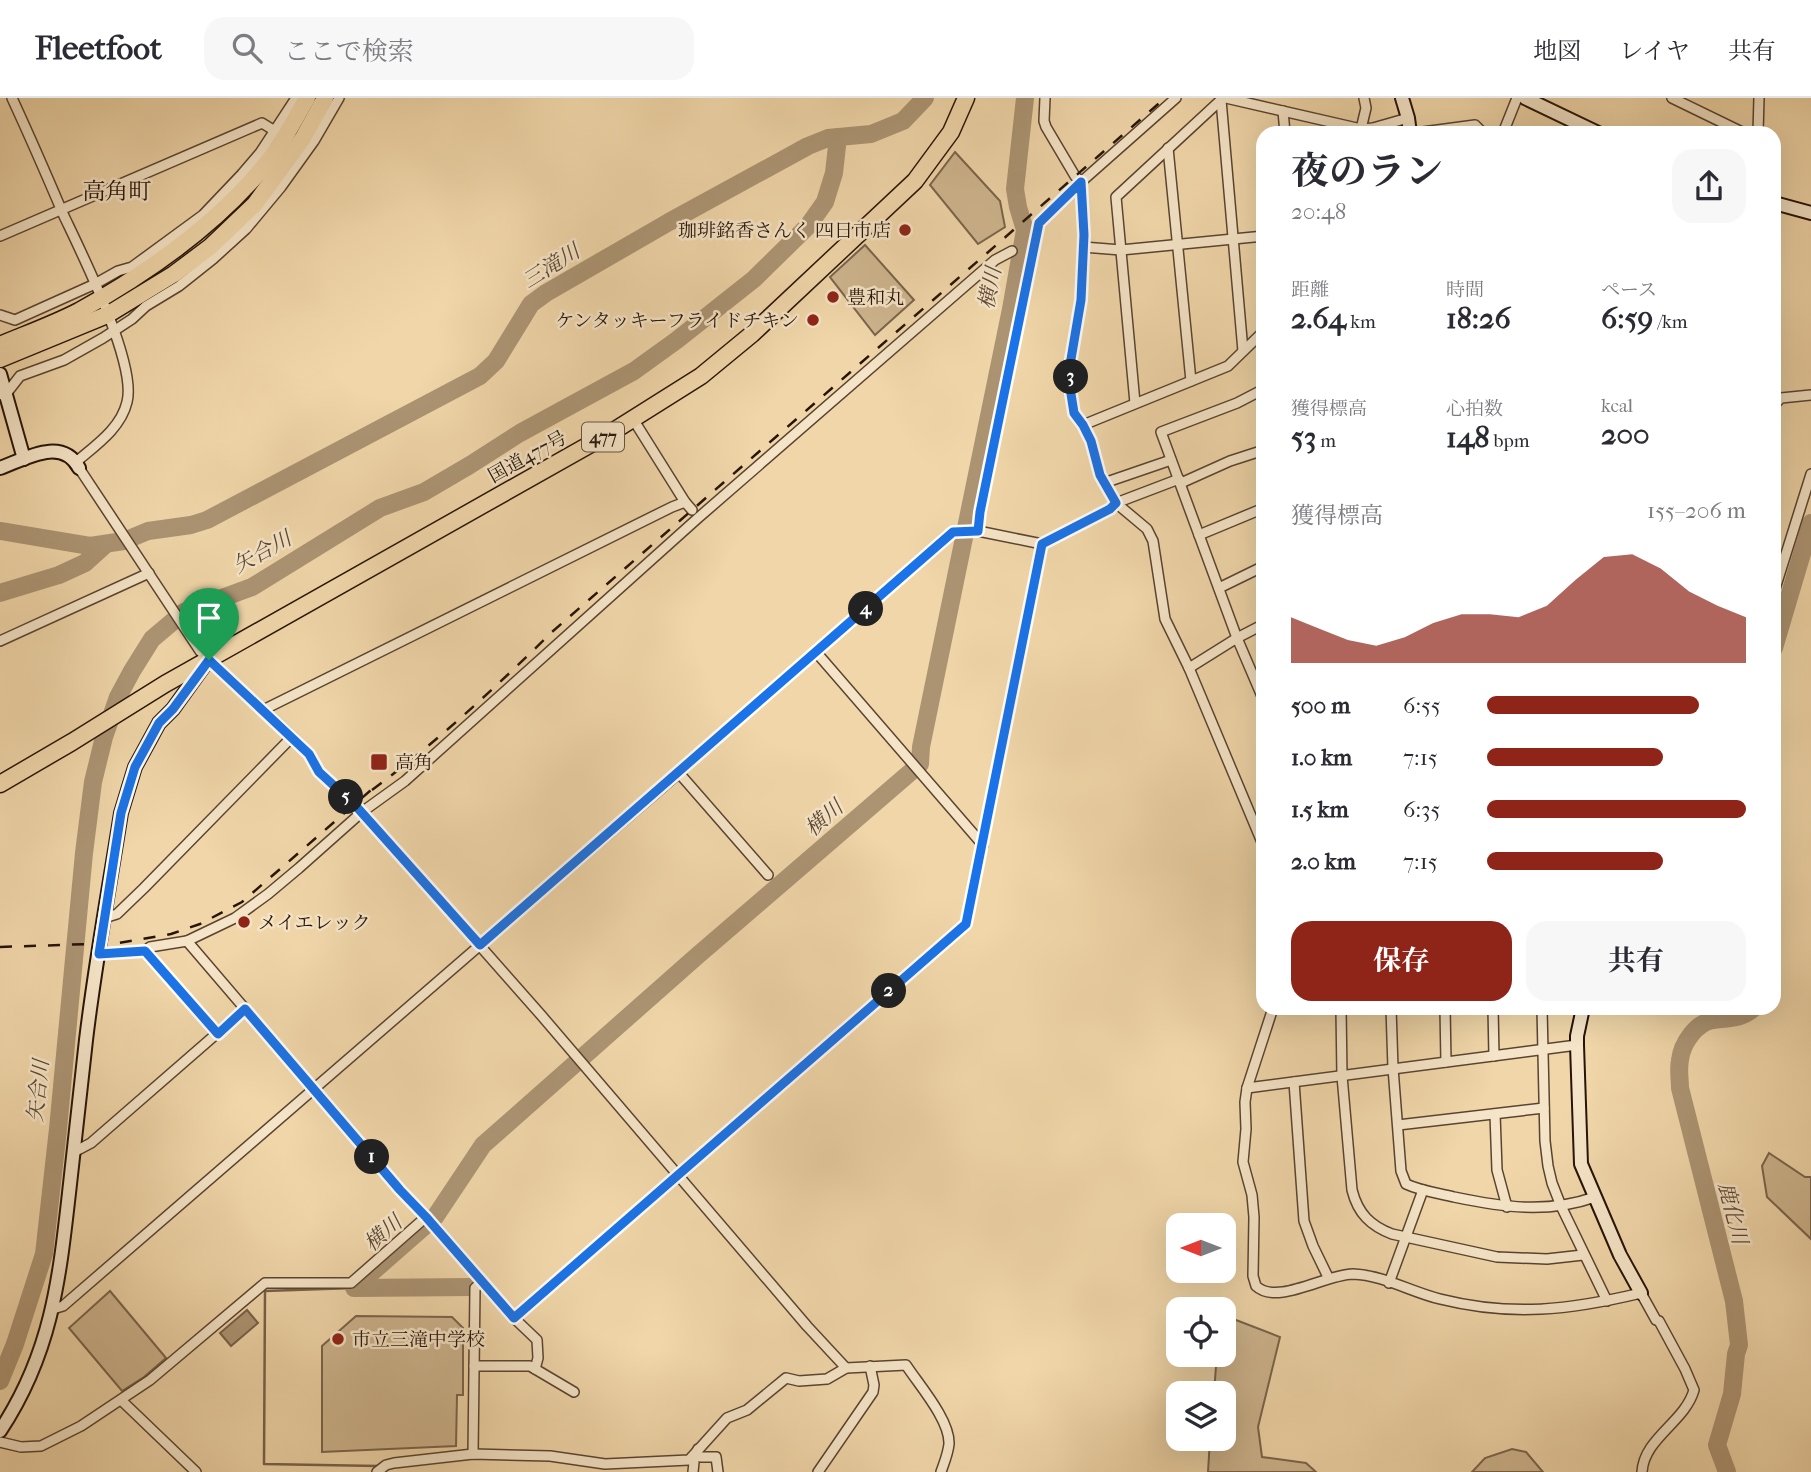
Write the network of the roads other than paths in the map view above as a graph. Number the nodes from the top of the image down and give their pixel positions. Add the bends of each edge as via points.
1 (12, 98) edge
2 (296, 98) edge
3 (307, 98) edge
4 (325, 98) edge
5 (339, 98) edge
6 (966, 98) edge
7 (1045, 98) edge
8 (1176, 98) edge
9 (1364, 98) edge
10 (1402, 98) edge
11 (1517, 98) edge
12 (1525, 98) edge
13 (1672, 98) edge
14 (1759, 98) edge
15 (1223, 99) edge
16 (1283, 111) junction
17 (1408, 118) junction
18 (1284, 126) edge
19 (1342, 126) edge
20 (1362, 126) edge
21 (1380, 126) edge
22 (1411, 126) edge
23 (1506, 126) edge
24 (1583, 126) edge
25 (1730, 126) edge
26 (1758, 126) edge
27 (275, 131) junction
28 (1168, 148) junction
29 (1081, 182) junction
30 (1781, 205) edge
31 (61, 209) junction
32 (1811, 213) edge
33 (0, 236) edge
34 (1256, 237) edge
35 (1233, 239) junction
36 (1177, 245) junction
37 (1083, 247) junction
38 (1121, 250) junction
39 (1012, 251) dead end
40 (98, 291) junction
41 (0, 315) edge
42 (107, 315) junction
43 (114, 331) junction
44 (1256, 339) edge
45 (0, 345) edge
46 (1243, 351) junction
47 (0, 359) edge
48 (0, 374) edge
49 (1191, 381) junction
50 (1256, 393) edge
51 (3, 395) edge
52 (1811, 395) edge
53 (1781, 399) edge
54 (1135, 403) junction
55 (633, 419) junction
56 (1083, 425) junction
57 (1256, 453) edge
58 (24, 459) junction
59 (1171, 460) junction
60 (78, 465) junction
61 (0, 468) edge
62 (1811, 474) edge
63 (1180, 481) junction
64 (1104, 483) junction
65 (685, 502) junction
66 (1116, 503) junction
67 (692, 510) dead end
68 (1256, 511) edge
69 (978, 531) junction
70 (1199, 535) junction
71 (1042, 544) junction
72 (1256, 570) edge
73 (1781, 570) edge
74 (148, 572) junction
75 (1219, 588) junction
76 (1256, 628) edge
77 (1237, 638) junction
78 (0, 641) edge
79 (816, 652) junction
80 (204, 655) junction
81 (1189, 668) junction
82 (1256, 677) edge
83 (263, 710) junction
84 (292, 737) junction
85 (72, 743) junction
86 (679, 773) junction
87 (0, 783) edge
88 (0, 794) edge
89 (362, 812) junction
90 (1256, 828) edge
91 (983, 845) junction
92 (768, 875) dead end
93 (104, 918) junction
94 (187, 941) junction
95 (480, 945) junction
96 (145, 951) junction
97 (99, 954) junction
98 (245, 1009) junction
99 (1271, 1015) edge
100 (1341, 1015) edge
101 (1391, 1015) edge
102 (1445, 1015) edge
103 (1493, 1015) edge
104 (1542, 1015) edge
105 (1582, 1015) edge
106 (218, 1034) junction
107 (1577, 1045) junction
108 (1543, 1050) junction
109 (1494, 1056) junction
110 (1446, 1062) junction
111 (1393, 1068) junction
112 (1342, 1076) junction
113 (1294, 1082) junction
114 (1247, 1088) junction
115 (314, 1089) junction
116 (1545, 1108) junction
117 (1495, 1114) junction
118 (1398, 1125) junction
119 (74, 1152) junction
120 (678, 1175) junction
121 (1423, 1190) junction
122 (1595, 1197) junction
123 (1561, 1206) junction
124 (1507, 1207) junction
125 (429, 1219) junction
126 (1406, 1238) junction
127 (1583, 1255) junction
128 (1328, 1278) junction
129 (482, 1282) junction
130 (1390, 1283) junction
131 (1641, 1293) junction
132 (1607, 1301) junction
133 (53, 1309) junction
134 (514, 1318) junction
135 (474, 1366) junction
136 (870, 1366) junction
137 (846, 1368) junction
138 (535, 1369) junction
139 (575, 1392) dead end
140 (121, 1400) junction
141 (0, 1431) edge
142 (0, 1442) edge
143 (695, 1453) junction
144 (473, 1454) junction
145 (586, 1462) junction
146 (656, 1467) edge
147 (196, 1472) edge
148 (377, 1472) edge
149 (583, 1472) edge
150 (693, 1472) edge
151 (718, 1472) edge
152 (818, 1472) edge
153 (941, 1472) edge
154 (1642, 1472) edge

1 - 31 street
2 - 27 street
3 - 40 highway via 261,170 198,233 170,254
4 - 42 highway via 303,138 255,204 210,247
5 - 43 street via 314,141 246,229 214,259
6 - 55 highway, 国道477号 / 477 via 951,132 915,181 885,210 752,334 701,376
7 - 29 street via 1044,121 1049,134
8 - 29 street
9 - 20 street
10 - 17 street
11 - 23 street
12 - 24 street
13 - 25 street
14 - 26 street
15 - 16 street
15 - 28 street
15 - 35 street
16 - 18 street
16 - 19 street
17 - 21 street
17 - 22 street
27 - 31 street via 262,123
27 - 40 street via 203,215 132,267 118,271
28 - 36 street
28 - 38 street via 1116,197
29 - 37 street
29 - 69 street via 1039,223
30 - 32 street
31 - 33 street
31 - 40 street
34 - 35 street
35 - 36 street
35 - 46 street
36 - 38 street
36 - 49 street
37 - 38 street
37 - 56 street via 1071,394 1074,413
38 - 54 street
39 - 89 street via 995,260 708,509 405,781
40 - 41 street via 15,320
40 - 42 street
40 - 45 highway via 77,312
42 - 43 street
42 - 47 highway
43 - 51 street via 64,360 20,376
43 - 60 street via 129,383 127,401 119,420
44 - 46 street
46 - 49 street via 1228,366
48 - 51 street
49 - 54 street
50 - 59 street via 1161,432
51 - 58 street
52 - 53 street
54 - 56 street
55 - 65 street
55 - 80 highway, 国道477号 / 477
56 - 64 street
57 - 63 street
58 - 60 street via 50,450 63,452
58 - 61 street
59 - 63 street
59 - 64 street
60 - 74 street
62 - 73 street
63 - 66 street
63 - 70 street
64 - 66 street
65 - 67 street
65 - 83 street
66 - 71 street
66 - 81 street via 1147,529 1153,541 1166,619
68 - 70 street
69 - 71 street
69 - 79 street via 953,532
70 - 75 street
71 - 91 street
72 - 75 street
74 - 78 street
74 - 80 street
75 - 77 street
76 - 77 street
77 - 81 street
77 - 82 street
79 - 86 street
79 - 91 street
80 - 83 street
80 - 85 highway, 国道477号 / 477
80 - 93 street via 135,767 121,813
81 - 90 street
83 - 84 street
84 - 89 street via 319,772
84 - 93 street via 117,914
85 - 87 highway, 国道477号 / 477
85 - 88 highway, 国道477号 / 477
86 - 92 street
86 - 95 street
89 - 94 street via 268,894 235,918
89 - 95 street
91 - 120 street via 966,924
93 - 97 street
94 - 96 street
94 - 98 street
95 - 115 street
95 - 120 street
96 - 97 street
96 - 106 street
97 - 119 street
98 - 106 street
98 - 115 street
99 - 114 street
100 - 112 street
101 - 111 street
102 - 110 street
103 - 109 street
104 - 108 street
105 - 107 street
106 - 119 street via 92,1143
107 - 108 street
107 - 122 street via 1581,1164
108 - 109 street
108 - 116 street
109 - 110 street
110 - 111 street
111 - 112 street
111 - 118 street
112 - 113 street
112 - 126 street via 1354,1199 1374,1226
113 - 114 street
113 - 128 street via 1304,1221
114 - 128 street via 1242,1162 1252,1195 1255,1283 1263,1291 1277,1292
115 - 125 street
115 - 133 street via 79,1293
116 - 117 street
116 - 123 street via 1548,1166
117 - 118 street
117 - 124 street via 1497,1170
118 - 121 street via 1404,1181
119 - 133 street
120 - 134 street
120 - 137 street
121 - 124 street
121 - 126 street
122 - 123 street
122 - 131 street
123 - 124 street
123 - 127 street
125 - 129 street
125 - 140 street via 351,1283 265,1283
126 - 127 street via 1497,1257
126 - 130 street
127 - 132 street
128 - 130 street via 1356,1274
129 - 134 street
129 - 135 street via 475,1288
130 - 132 street via 1467,1305 1516,1310
131 - 132 street
131 - 154 street via 1694,1390 1648,1451
133 - 141 street via 36,1363
134 - 138 street via 537,1340
135 - 138 street
135 - 144 street
136 - 137 street
136 - 152 street via 873,1392
136 - 153 street via 906,1365 948,1436
137 - 143 street via 827,1379 786,1378 747,1410 727,1418
138 - 139 street
140 - 142 street via 41,1446
140 - 147 street
143 - 146 street via 689,1460
143 - 150 street
143 - 151 street via 716,1457
144 - 145 street
144 - 148 street via 394,1463
145 - 146 street
145 - 149 street

